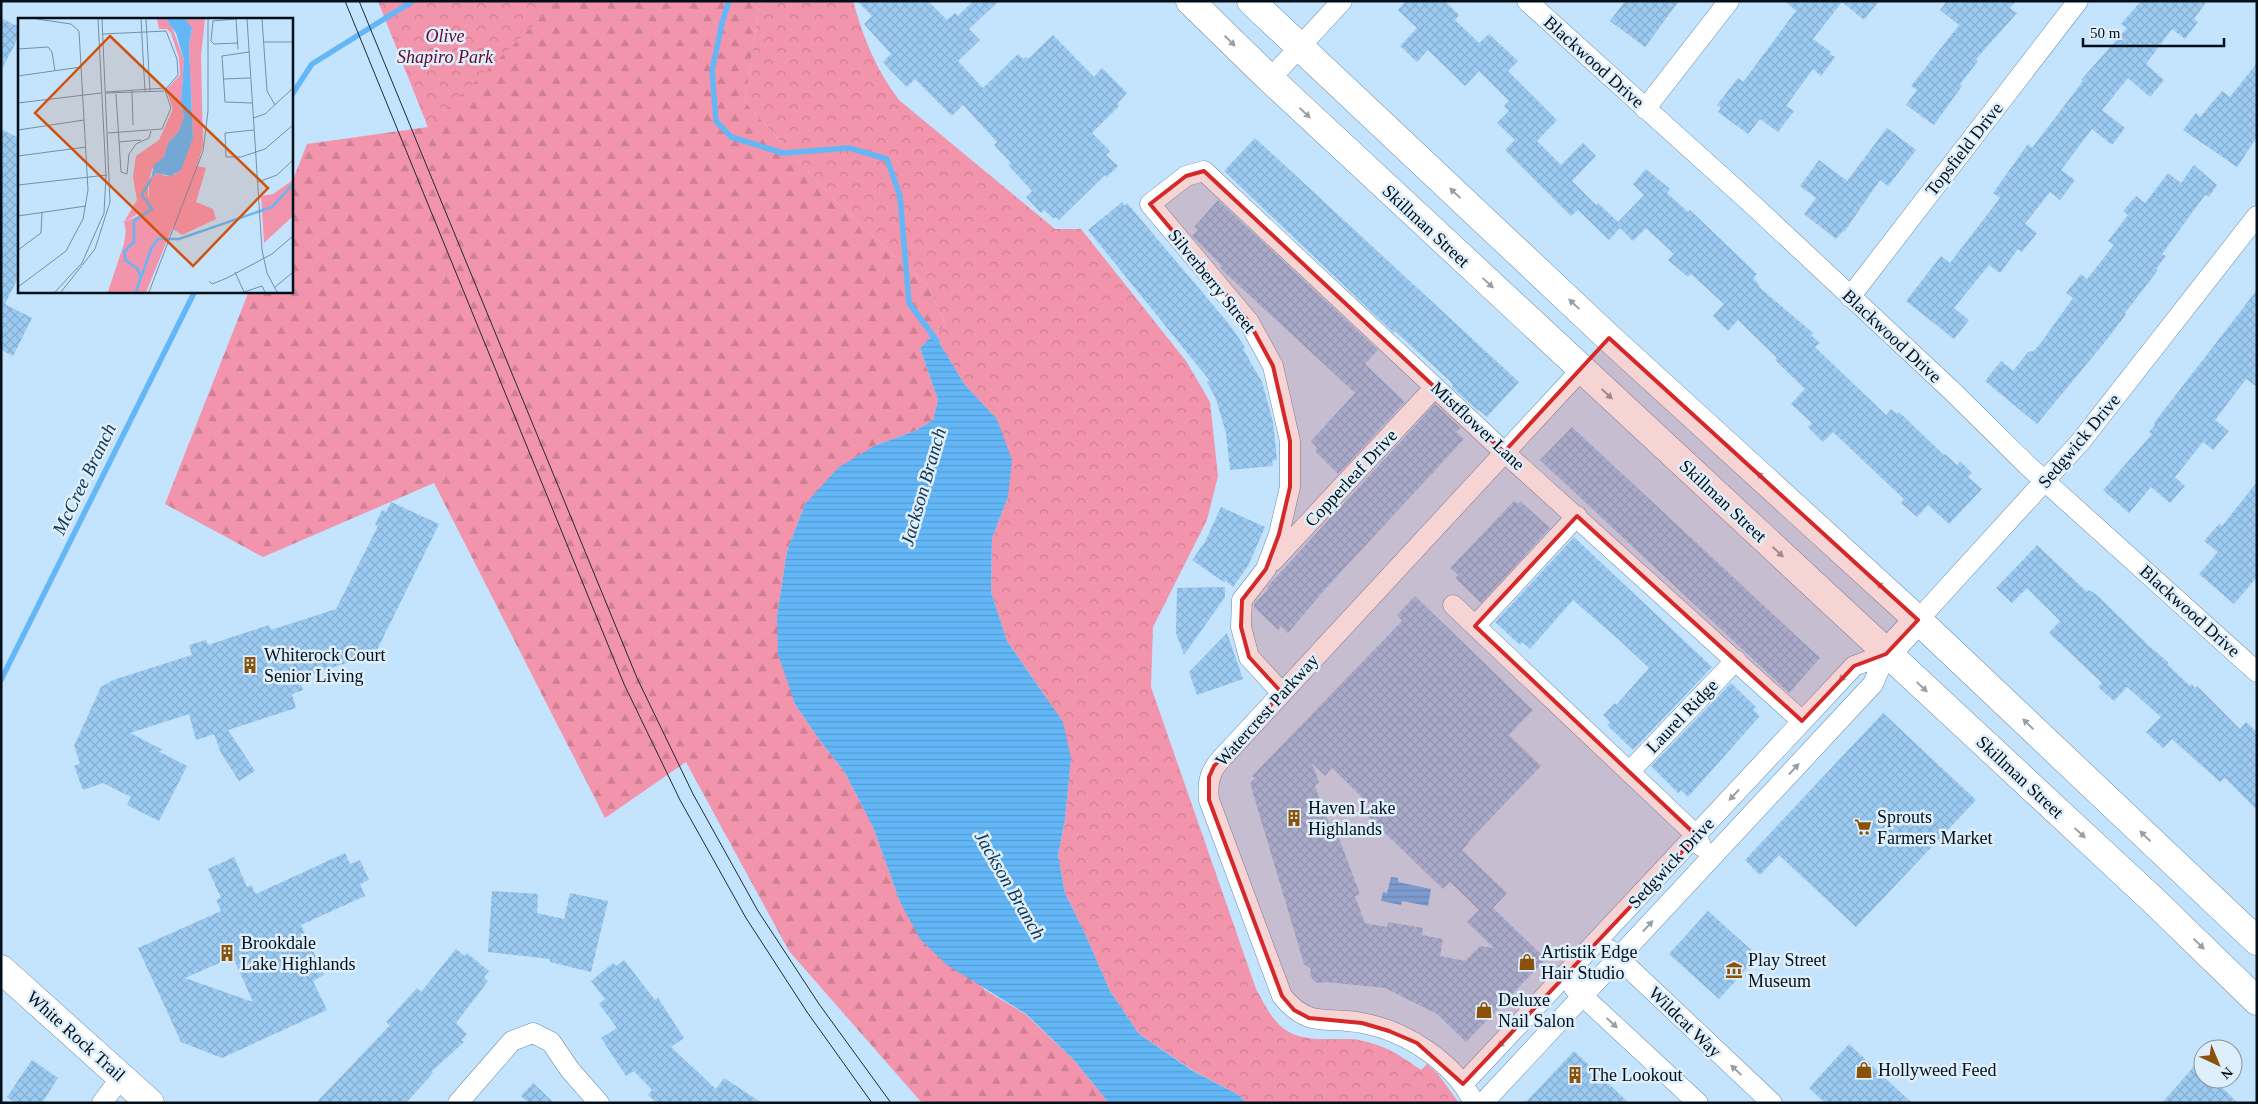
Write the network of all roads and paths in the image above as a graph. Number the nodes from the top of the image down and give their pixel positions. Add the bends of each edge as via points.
1 (1190, 1) edge
2 (1251, 1) edge
3 (1342, 1) edge
4 (1527, 1) edge
5 (1729, 1) edge
6 (2078, 1) edge
7 (1299, 48) junction
8 (1270, 79) junction
9 (1645, 109) junction
10 (1150, 204) joint
11 (2257, 216) edge
12 (1850, 297) junction
13 (1609, 338) junction
14 (1581, 370) junction
15 (1435, 387) junction
16 (1504, 452) junction
17 (2046, 481) junction
18 (1577, 516) junction
19 (1266, 569) junction
20 (1453, 604) dead end
21 (1918, 620) junction
22 (1475, 626) junction
23 (1886, 654) junction
24 (1736, 660) junction
25 (2254, 663) edge
26 (1282, 693) junction
27 (1802, 721) junction
28 (1629, 772) junction
29 (1697, 836) junction
30 (1708, 862) junction
31 (2181, 870) junction
32 (2153, 900) junction
33 (1599, 940) junction
34 (2257, 941) edge
35 (1618, 958) junction
36 (1, 969) edge
37 (1564, 977) junction
38 (1582, 996) junction
39 (2257, 1001) edge
40 (122, 1076) junction
41 (1463, 1084) junction
42 (102, 1103) edge
43 (150, 1103) edge
44 (458, 1103) edge
45 (598, 1103) edge
46 (1474, 1103) edge
47 (1483, 1103) edge
48 (1698, 1103) edge
49 (1772, 1103) edge

1 -> 8 main road, Skillman Street
2 - 7 main road
3 - 7 street
4 - 9 street, Blackwood Drive
5 - 9 street
6 - 12 street, Topsfield Drive
7 - 8 street
13 -> 7 main road
8 -> 14 main road, Skillman Street
9 - 12 street, Blackwood Drive
10 - 15 street, Mistflower Lane via 1186,176 1204,171
10 - 19 street, Silverberry Street via 1249,322 1273,366 1290,441 1290,488 1279,534
11 - 17 street, Sedgwick Drive via 2115,400
12 - 17 street, Blackwood Drive
13 - 14 main road
21 -> 13 main road
14 - 16 street, Watercrest Parkway
14 -> 23 main road, Skillman Street
15 - 16 street, Mistflower Lane
15 - 19 street, Copperleaf Drive
16 - 18 street, Mistflower Lane
16 - 26 street, Watercrest Parkway
17 - 21 street, Sedgwick Drive
17 - 25 street, Blackwood Drive
18 - 22 street
18 - 24 street, Mistflower Lane
19 - 26 street, Silverberry Street via 1242,600 1241,627 1249,657
20 - 22 street
21 - 23 main road, Sedgwick Drive
31 -> 21 main road
22 - 28 street
23 -> 27 street, Sedgwick Drive via 1854,666
30 -> 23 street, Sedgwick Drive via 1874,684
23 -> 32 main road, Skillman Street
24 - 27 street, Mistflower Lane
24 - 28 street, Laurel Ridge
26 - 41 street, Watercrest Parkway via 1214,766 1208,788 1209,800 1282,996 1294,1010 1309,1018 1362,1023 1417,1043
27 -> 29 street, Sedgwick Drive
28 - 29 street
29 - 30 street
29 - 33 street, Sedgwick Drive
35 -> 30 street, Sedgwick Drive
31 - 32 main road
31 - 34 main road
32 -> 39 main road, Skillman Street
33 - 35 street, Wildcat Way
33 - 37 street, Sedgwick Drive
35 - 38 street, Sedgwick Drive
49 -> 35 street, Wildcat Way
36 - 40 main road, White Rock Trail
37 - 38 street
37 -> 41 street, Sedgwick Drive
38 - 47 street, Sedgwick Drive
38 -> 48 street
40 - 42 street
40 - 43 main road, White Rock Trail
41 - 46 street, Watercrest Parkway
44 - 45 street via 512,1041 533,1033 551,1042

